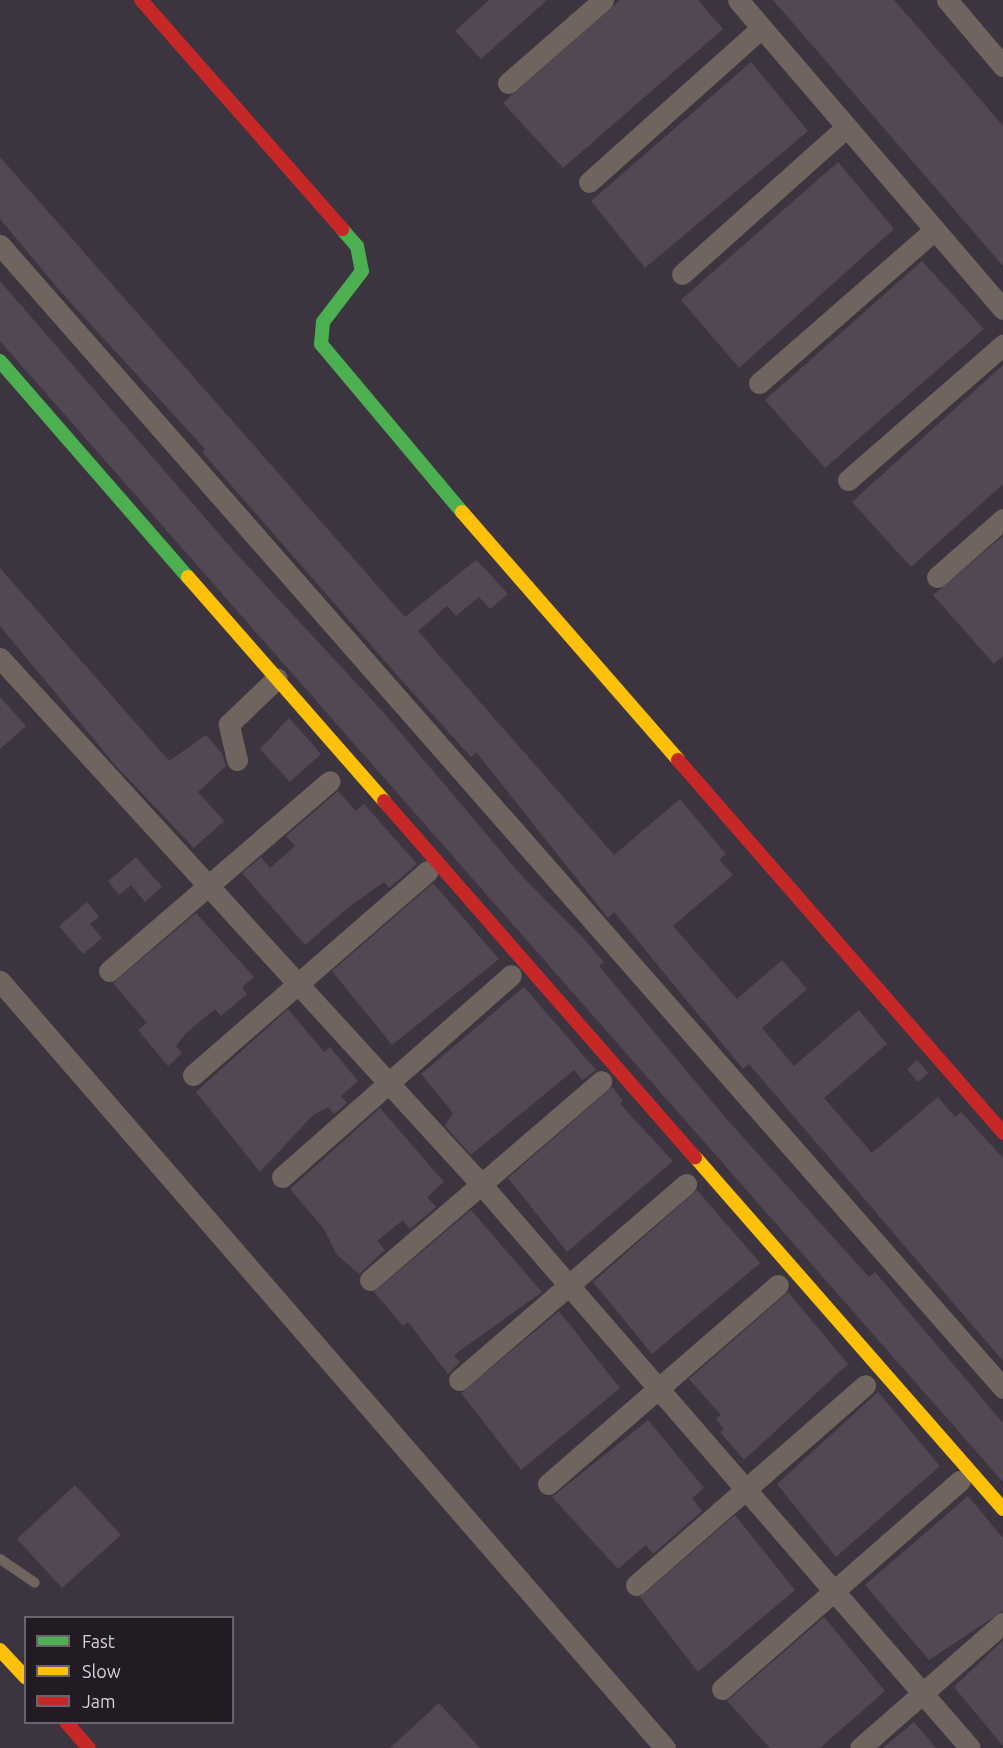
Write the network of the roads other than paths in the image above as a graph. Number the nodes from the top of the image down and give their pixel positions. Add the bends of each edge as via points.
1 (141, 0) edge
2 (603, 0) edge
3 (738, 0) edge
4 (946, 0) edge
5 (761, 28) junction
6 (1002, 64) edge
7 (508, 83) dead end
8 (844, 129) junction
9 (589, 182) dead end
10 (933, 231) junction
11 (0, 245) edge
12 (682, 274) dead end
13 (1003, 309) edge
14 (1003, 345) edge
15 (0, 361) edge
16 (759, 383) dead end
17 (848, 480) dead end
18 (1003, 519) edge
19 (937, 576) dead end
20 (4, 670) edge
21 (277, 678) junction
22 (237, 760) dead end
23 (330, 782) dead end
24 (428, 872) dead end
25 (208, 884) junction
26 (109, 971) dead end
27 (511, 975) dead end
28 (0, 981) edge
29 (301, 984) junction
30 (193, 1075) dead end
31 (601, 1081) dead end
32 (390, 1082) junction
33 (1003, 1133) edge
34 (282, 1177) dead end
35 (481, 1184) junction
36 (686, 1184) dead end
37 (370, 1280) dead end
38 (568, 1285) junction
39 (778, 1285) dead end
40 (459, 1380) dead end
41 (865, 1385) dead end
42 (1003, 1388) edge
43 (657, 1389) junction
44 (960, 1481) dead end
45 (548, 1484) dead end
46 (745, 1489) junction
47 (1003, 1509) edge
48 (0, 1559) edge
49 (35, 1583) dead end
50 (636, 1585) dead end
51 (835, 1591) junction
52 (1003, 1623) edge
53 (0, 1650) edge
54 (24, 1676) edge
55 (722, 1689) dead end
56 (923, 1692) junction
57 (68, 1724) edge
58 (89, 1748) edge
59 (665, 1748) edge
60 (860, 1748) edge
61 (970, 1748) edge

1 - 33 street via 357,246 362,271 323,322 321,344 327,357
2 - 7 street
3 - 5 street
4 - 6 street
5 - 8 street
5 - 9 street
8 - 10 street
8 - 12 street
10 - 13 street
10 - 16 street
11 - 42 street
14 - 17 street
15 - 21 street
18 - 19 street
20 - 25 street
21 - 22 street via 229,724
21 - 47 street
23 - 25 street
24 - 29 street
25 - 26 street
25 - 29 street
27 - 32 street
28 - 59 street
29 - 30 street
29 - 32 street
31 - 35 street
32 - 34 street
32 - 35 street
35 - 37 street
35 - 38 street
36 - 38 street
38 - 40 street
38 - 43 street
39 - 43 street
41 - 46 street
43 - 45 street
43 - 46 street
44 - 51 street
46 - 50 street
46 - 51 street
48 - 49 lane
51 - 55 street
51 - 56 street
52 - 56 street
53 - 54 street
56 - 60 street
56 - 61 street
57 - 58 street

